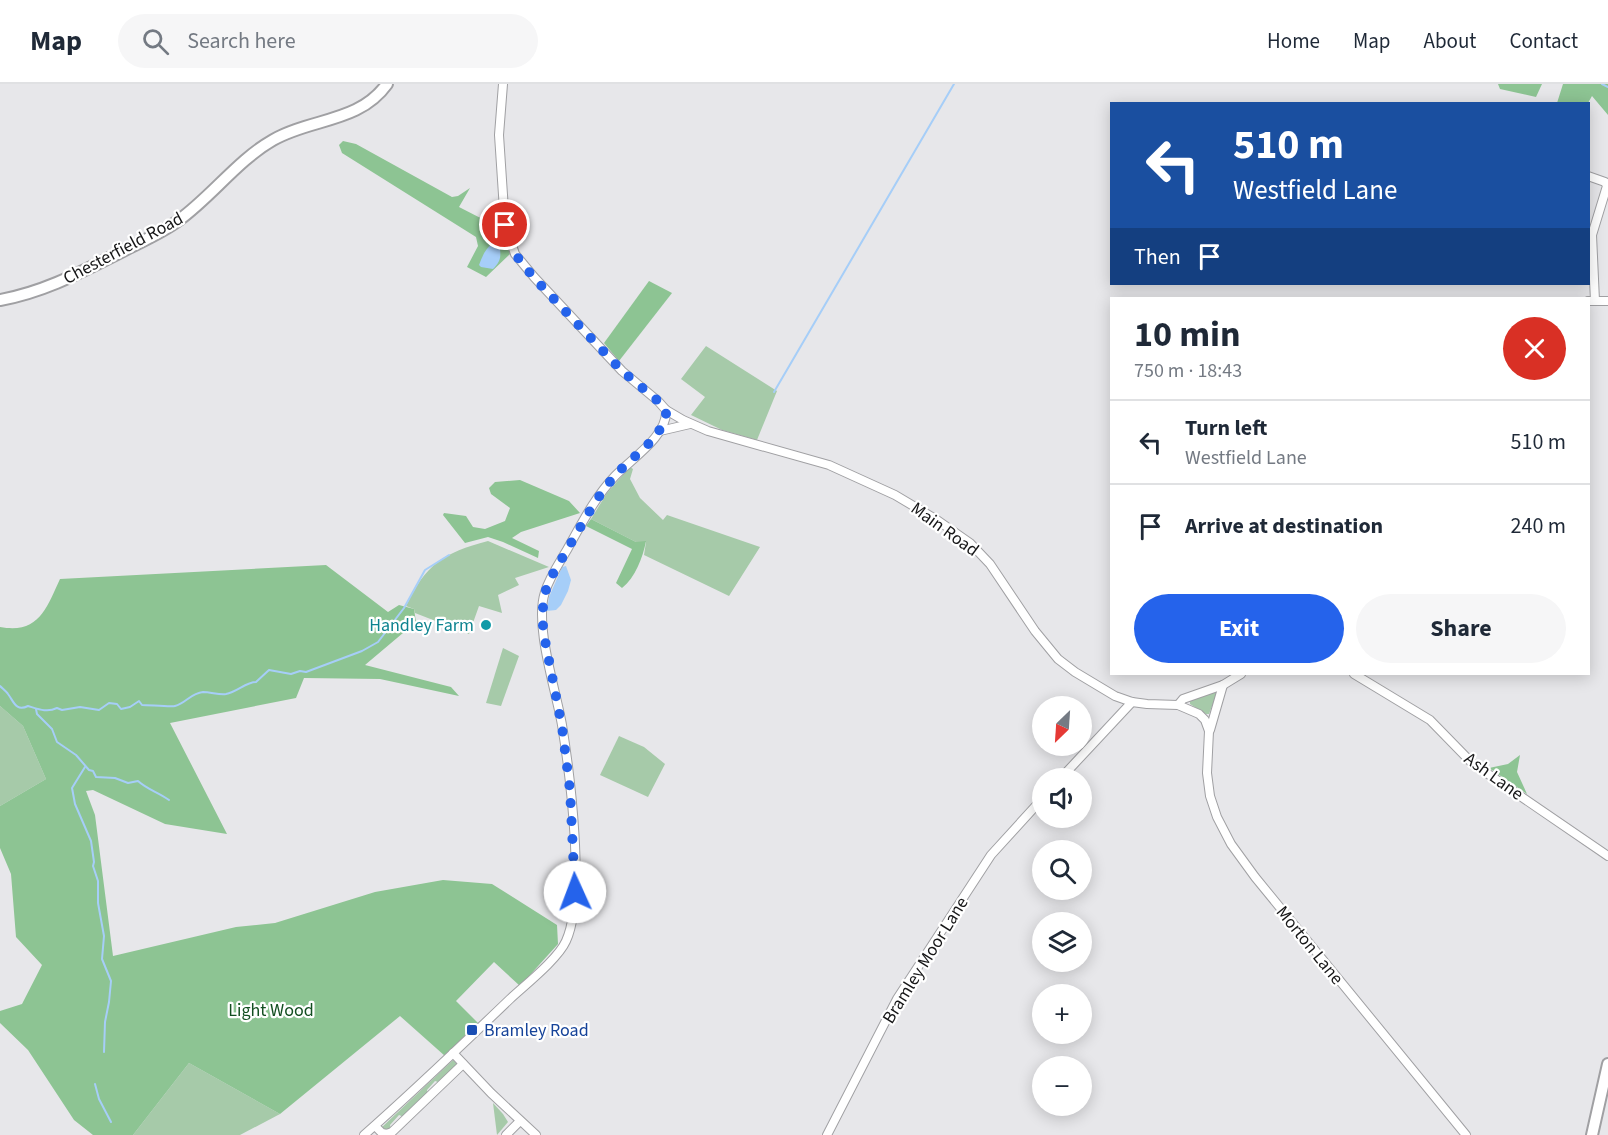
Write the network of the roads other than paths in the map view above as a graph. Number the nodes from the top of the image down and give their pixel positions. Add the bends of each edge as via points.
1 (387, 84) edge
2 (503, 84) edge
3 (1590, 177) edge
4 (0, 300) edge
5 (1592, 301) edge
6 (1608, 301) edge
7 (666, 410) junction
8 (692, 424) junction
9 (660, 431) junction
10 (1239, 675) edge
11 (1356, 675) edge
12 (1223, 685) junction
13 (1132, 702) junction
14 (1178, 705) junction
15 (1209, 731) junction
16 (1070, 768) edge
17 (1032, 810) edge
18 (1608, 856) edge
19 (453, 1053) junction
20 (463, 1064) junction
21 (1608, 1065) edge
22 (520, 1121) junction
23 (375, 1126) junction
24 (364, 1135) edge
25 (506, 1135) edge
26 (536, 1135) edge
27 (827, 1135) edge
28 (1466, 1135) edge
29 (1592, 1135) edge

1 - 4 main road, Chesterfield Road via 351,113 276,138 262,147 162,231 70,278
2 - 7 street, Main Road via 499,135 505,225 515,254 622,371
3 - 5 street via 1607,186 1592,235
5 - 6 street
7 - 8 street, Main Road
7 - 9 street
8 - 9 street
8 - 13 street, Main Road via 829,465 895,495 937,520 970,543 990,564 1058,658 1095,685
9 - 19 street via 615,475 595,502 543,598 543,630 570,790 575,892 571,929 558,953
10 - 12 street, Main Road
11 - 18 street, Ash Lane via 1430,720 1472,763
12 - 14 street, Main Road via 1183,699
12 - 15 street, Morton Lane
13 - 14 street, Main Road
13 - 16 street
14 - 15 street via 1199,714
15 - 28 street, Morton Lane via 1210,796 1231,844
17 - 27 street, Bramley Moor Lane via 991,855 897,999
19 - 20 street
19 - 23 street
20 - 22 street
20 - 23 street via 392,1132 382,1133
21 - 29 main road
22 - 25 street
22 - 26 street
23 - 24 street

